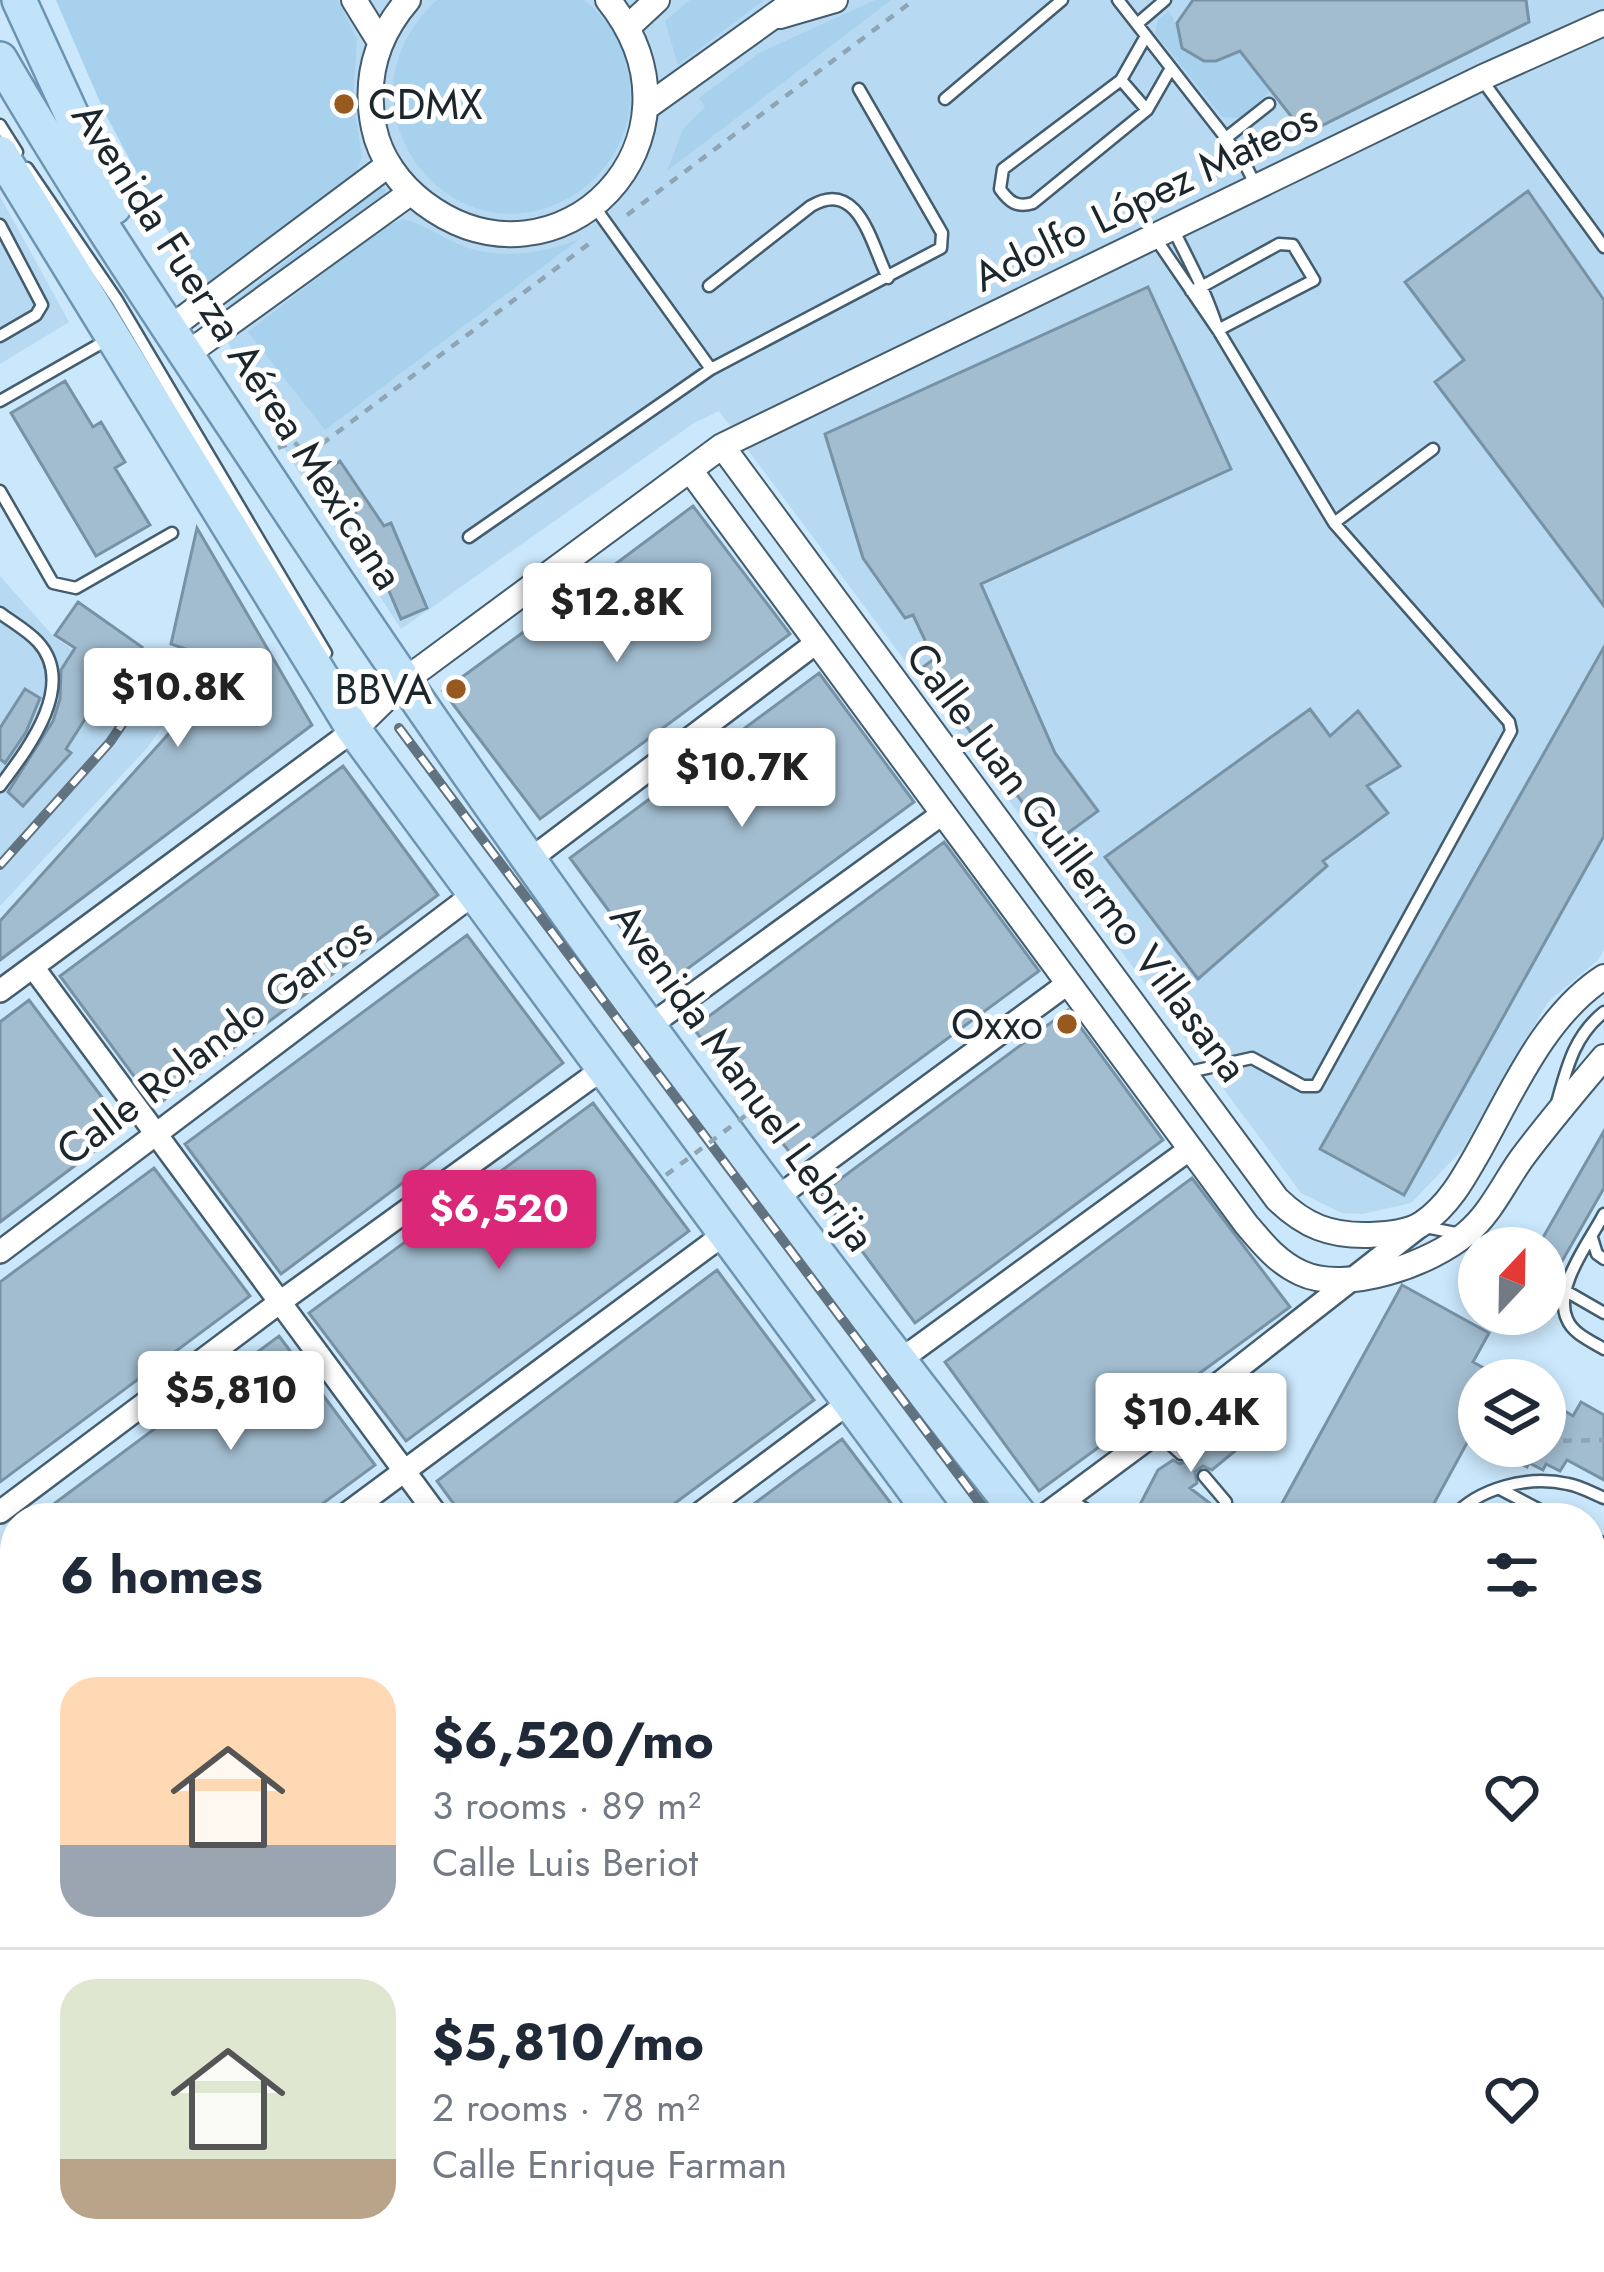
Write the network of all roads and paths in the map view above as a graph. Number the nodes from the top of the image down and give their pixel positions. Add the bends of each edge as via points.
1 (19, 0) edge
2 (354, 0) edge
3 (408, 0) edge
4 (608, 0) edge
5 (657, 0) edge
6 (796, 0) edge
7 (835, 0) edge
8 (914, 0) edge
9 (1062, 0) edge
10 (1118, 0) edge
11 (1165, 0) edge
12 (772, 19) junction
13 (1604, 23) edge
14 (1137, 24) junction
15 (629, 26) junction
16 (1146, 35) junction
17 (380, 42) junction
18 (0, 59) edge
19 (1171, 68) junction
20 (1481, 78) junction
21 (1121, 80) junction
22 (859, 89) dead end
23 (945, 99) dead end
24 (1270, 104) dead end
25 (648, 106) junction
26 (1147, 110) junction
27 (0, 124) edge
28 (1226, 138) junction
29 (0, 153) edge
30 (42, 158) dead end
31 (388, 165) junction
32 (1256, 187) junction
33 (410, 193) junction
34 (594, 206) junction
35 (626, 215) dead end
36 (0, 225) edge
37 (1163, 232) junction
38 (590, 242) dead end
39 (1604, 247) edge
40 (888, 278) junction
41 (709, 286) dead end
42 (1197, 288) junction
43 (134, 302) dead end
44 (1218, 330) junction
45 (115, 335) junction
46 (0, 336) edge
47 (178, 342) junction
48 (711, 369) junction
49 (0, 400) edge
50 (722, 446) junction
51 (301, 447) dead end
52 (1433, 449) dead end
53 (689, 470) junction
54 (0, 491) edge
55 (1334, 523) junction
56 (172, 533) dead end
57 (469, 537) dead end
58 (0, 613) edge
59 (815, 643) junction
60 (367, 652) dead end
61 (404, 681) junction
62 (353, 730) junction
63 (0, 786) edge
64 (942, 814) junction
65 (528, 861) junction
66 (475, 893) junction
67 (33, 967) junction
68 (1604, 977) edge
69 (1067, 984) junction
70 (0, 991) edge
71 (1604, 1012) edge
72 (648, 1028) junction
73 (1604, 1057) edge
74 (604, 1067) junction
75 (1185, 1073) junction
76 (1553, 1118) junction
77 (155, 1135) junction
78 (771, 1141) dead end
79 (1190, 1149) junction
80 (666, 1174) dead end
81 (775, 1199) junction
82 (1604, 1214) edge
83 (1420, 1226) junction
84 (1473, 1227) edge
85 (728, 1232) junction
86 (1458, 1233) edge
87 (1592, 1238) junction
88 (1458, 1239) edge
89 (0, 1252) edge
90 (1604, 1259) edge
91 (1358, 1277) junction
92 (1566, 1289) edge
93 (1566, 1292) edge
94 (280, 1302) junction
95 (1604, 1312) edge
96 (1566, 1318) edge
97 (1604, 1348) edge
98 (899, 1361) junction
99 (851, 1400) junction
100 (1157, 1432) junction
101 (1604, 1440) edge
102 (1566, 1441) edge
103 (1181, 1454) dead end
104 (404, 1471) junction
105 (1204, 1477) dead end
106 (1499, 1488) junction
107 (1067, 1498) junction
108 (1604, 1498) edge
109 (12, 1503) edge
110 (361, 1503) edge
111 (428, 1503) edge
112 (714, 1503) edge
113 (924, 1503) edge
114 (1010, 1503) edge
115 (1060, 1503) edge
116 (1076, 1503) edge
117 (1226, 1503) edge
118 (1470, 1503) edge
119 (1527, 1503) edge

1 - 47 main road
2 - 17 street
3 - 17 street
4 - 15 street
5 - 15 street
6 - 12 street
7 - 12 street
8 - 35 path
9 - 23 lane
10 - 14 lane
11 - 14 lane
12 - 25 street
13 - 20 street, Adolfo López Mateos
14 - 16 lane
15 - 25 street
16 - 19 lane
16 - 21 lane
17 - 31 street via 370,104
18 - 47 main road, Avenida Fuerza Aérea Mexicana
19 - 26 lane
19 - 28 lane
20 - 32 street, Adolfo López Mateos
20 - 39 lane
21 - 26 lane
21 - 26 lane via 1003,169 1007,200 1034,203
22 - 40 lane via 944,238 936,254
24 - 28 lane
25 - 34 street via 640,144
27 - 62 lane via 118,300 334,666
28 - 32 lane
29 - 45 main road
30 - 43 lane
31 - 33 street
31 - 47 street
32 - 37 street, Adolfo López Mateos
33 - 34 street via 442,217 520,234
33 - 47 street
34 - 48 lane
36 - 46 lane via 42,304
37 - 42 lane
37 - 42 lane
37 - 50 street, Adolfo López Mateos
38 - 51 path via 308,455
40 - 41 lane via 852,203 837,197 811,206
40 - 48 lane
42 - 44 lane
42 - 44 lane via 1284,243 1315,280
44 - 55 lane
45 - 49 lane
45 - 62 main road
47 - 61 main road, Avenida Fuerza Aérea Mexicana
48 - 57 lane
50 - 53 street, Adolfo López Mateos
50 - 75 street, Calle Juan Guillermo Villasana
52 - 55 lane
53 - 59 street, Calle Juan Guillermo Villasana
53 - 61 street, Adolfo López Mateos
54 - 56 lane via 53,583 64,588
55 - 75 lane via 1508,722 1510,735 1316,1086 1252,1058
58 - 63 lane via 38,642 51,670 40,731
59 - 64 street, Calle Juan Guillermo Villasana
59 - 65 street
60 - 61 lane
61 - 62 street, Adolfo López Mateos
61 - 65 main road, Avenida Manuel Lebrija
62 - 66 main road
62 - 67 street
64 - 69 street, Calle Juan Guillermo Villasana
64 - 72 street
65 - 72 main road, Avenida Manuel Lebrija
66 - 74 main road
66 - 77 street, Calle Rolando Garros
67 - 70 street
67 - 77 street
68 - 83 street via 1553,1024 1455,1192
69 - 79 street, Calle Juan Guillermo Villasana
69 - 81 street
71 - 76 lane via 1572,1051
72 - 81 main road, Avenida Manuel Lebrija
73 - 76 street
74 - 85 main road
74 - 94 street
75 - 83 street, Calle Juan Guillermo Villasana via 1277,1199 1303,1222 1360,1235
76 - 84 street
77 - 89 street, Calle Rolando Garros
77 - 94 street
78 - 80 path, bridge via 749,1113
79 - 91 street, Calle Juan Guillermo Villasana via 1274,1257 1315,1278
79 - 98 street
81 - 98 main road, Avenida Manuel Lebrija
82 - 87 lane
83 - 86 lane
83 - 91 street
85 - 99 main road
85 - 104 street
87 - 90 lane
87 - 92 lane
88 - 91 street via 1420,1261
91 - 100 street
93 - 95 lane
94 - 104 street
94 - 109 street
96 - 97 lane
98 - 114 main road, Avenida Manuel Lebrija
99 - 112 street
99 - 113 main road
100 - 103 lane
100 - 107 street
101 - 102 path
104 - 110 street
104 - 111 street
105 - 117 lane
106 - 108 lane via 1566,1483
106 - 118 lane
106 - 119 lane
107 - 115 street
107 - 116 lane

